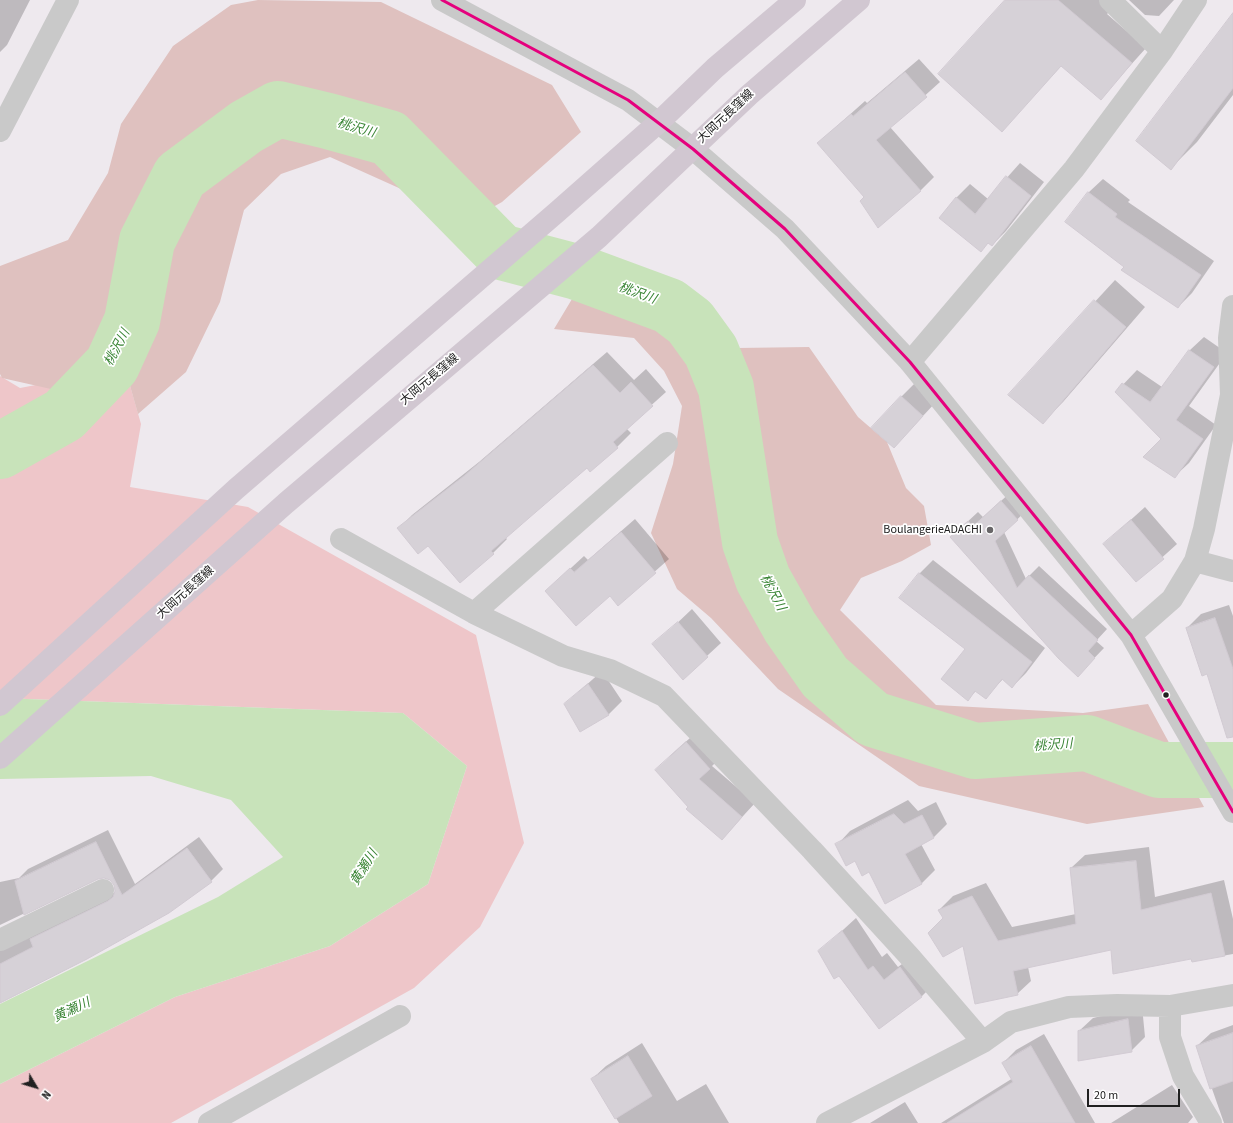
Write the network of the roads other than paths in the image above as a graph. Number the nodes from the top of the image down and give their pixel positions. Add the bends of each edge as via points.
1 (68, 0) edge
2 (442, 0) edge
3 (795, 0) edge
4 (859, 0) edge
5 (1110, 0) edge
6 (1196, 0) edge
7 (1162, 51) junction
8 (659, 122) junction
9 (0, 131) edge
10 (693, 149) junction
11 (1233, 306) edge
12 (910, 362) junction
13 (667, 443) dead end
14 (342, 539) dead end
15 (1195, 561) junction
16 (1233, 571) edge
17 (474, 613) junction
18 (1131, 635) junction
19 (0, 705) edge
20 (0, 758) edge
21 (1233, 812) edge
22 (103, 890) dead end
23 (0, 940) edge
24 (1233, 995) edge
25 (1170, 1006) junction
26 (400, 1016) dead end
27 (983, 1042) junction
28 (208, 1123) edge
29 (827, 1123) edge
30 (1211, 1123) edge

1 - 9 street
2 - 8 street via 628,100
3 - 8 main road via 715,68
4 - 10 main road, 大岡元長窪線 via 749,95
5 - 7 street
6 - 7 street
7 - 12 street via 1074,169
8 - 10 street
8 - 19 main road via 236,489
10 - 12 street via 785,229
10 - 20 main road, 大岡元長窪線 via 599,237 286,503
11 - 15 street via 1229,338 1231,395 1204,530
12 - 18 street
13 - 17 street
14 - 17 street
15 - 16 street
15 - 18 street via 1172,599
17 - 27 street via 563,656 610,670 664,696 812,850 910,957
18 - 21 street
22 - 23 street
24 - 25 street
25 - 27 street via 1069,1007 1011,1022
25 - 30 street via 1170,1037 1183,1076
26 - 28 street
27 - 29 street

